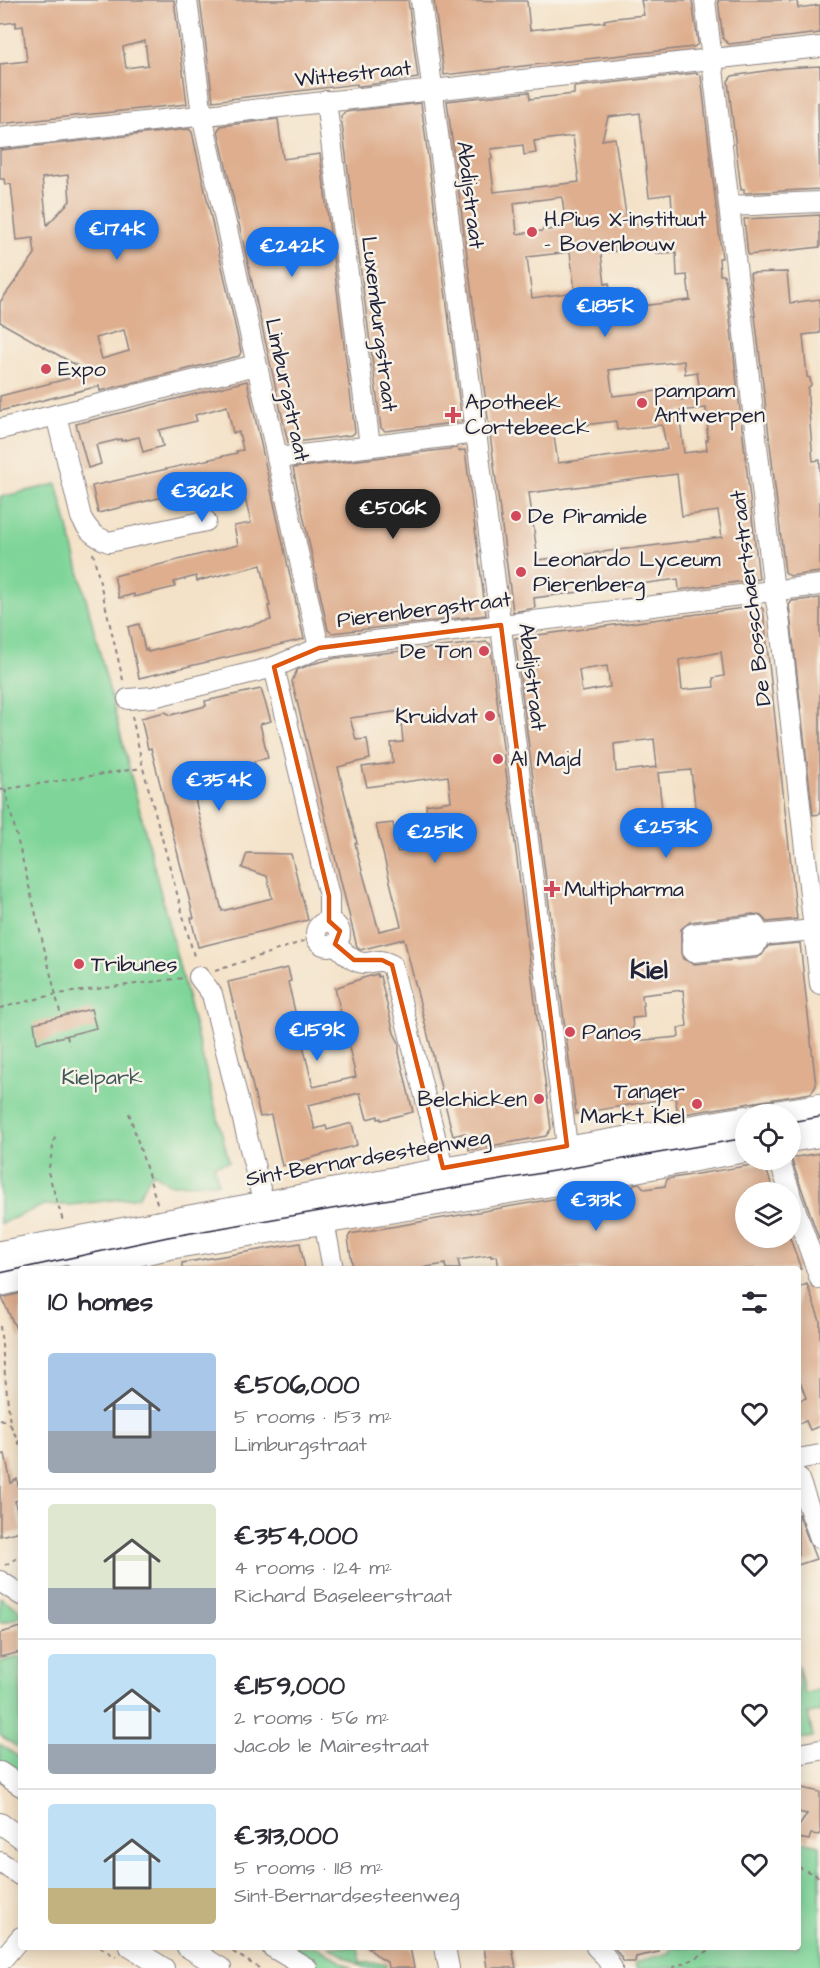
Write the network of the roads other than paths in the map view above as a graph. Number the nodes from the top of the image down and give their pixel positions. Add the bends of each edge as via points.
1 (187, 0) edge
2 (421, 0) edge
3 (705, 0) edge
4 (820, 47) edge
5 (712, 59) junction
6 (432, 90) junction
7 (326, 101) junction
8 (202, 115) junction
9 (0, 138) edge
10 (820, 202) edge
11 (729, 206) junction
12 (256, 365) junction
13 (56, 415) junction
14 (0, 429) edge
15 (476, 433) junction
16 (370, 446) junction
17 (277, 458) junction
18 (206, 521) dead end
19 (820, 585) edge
20 (774, 591) junction
21 (501, 625) junction
22 (319, 648) junction
23 (274, 667) junction
24 (128, 699) road end
25 (329, 921) junction
26 (814, 930) junction
27 (760, 935) dead end
28 (335, 944) junction
29 (199, 977) road end
30 (820, 984) edge
31 (820, 1104) edge
32 (801, 1107) edge
33 (735, 1118) edge
34 (820, 1121) edge
35 (801, 1124) edge
36 (735, 1136) edge
37 (820, 1137) edge
38 (801, 1140) edge
39 (567, 1146) junction
40 (735, 1153) edge
41 (443, 1168) junction
42 (263, 1201) junction
43 (321, 1207) junction
44 (801, 1225) edge
45 (0, 1251) edge
46 (92, 1266) edge
47 (332, 1266) edge
48 (0, 1269) edge
49 (820, 1279) edge
50 (18, 1282) edge
51 (0, 1286) edge
52 (820, 1455) edge
53 (801, 1458) edge
54 (801, 1485) edge
55 (820, 1538) edge
56 (0, 1581) edge
57 (18, 1593) edge
58 (820, 1750) edge
59 (801, 1753) edge
60 (0, 1772) edge
61 (18, 1784) edge
62 (0, 1823) edge
63 (18, 1836) edge
64 (0, 1862) edge
65 (18, 1874) edge
66 (18, 1941) edge
67 (135, 1950) edge
68 (192, 1950) edge
69 (277, 1950) edge
70 (446, 1950) edge
71 (599, 1950) edge
72 (0, 1962) edge
73 (164, 1968) edge
74 (220, 1968) edge
75 (307, 1968) edge
76 (449, 1968) edge
77 (612, 1968) edge

1 - 8 street, Limburgstraat
2 - 6 street, Abdijstraat
3 - 5 street, De Bosschaertstraat
4 - 5 street, Wittestraat
5 - 6 street, Wittestraat
5 - 11 street, De Bosschaertstraat
6 - 7 street, Wittestraat
6 - 15 street, Abdijstraat
7 - 8 street, Wittestraat
7 - 16 street, Luxemburgstraat
8 - 9 street, Wittestraat
8 - 12 street, Limburgstraat
10 - 11 street
11 - 20 street, De Bosschaertstraat
12 - 13 street
12 - 17 street, Limburgstraat
13 - 14 street
13 - 18 street via 81,517 98,538 109,542
15 - 16 street
15 - 21 street, Abdijstraat
16 - 17 street
17 - 22 street, Limburgstraat
19 - 20 street, Pierenbergstraat
20 - 21 street, Pierenbergstraat
20 - 26 street, De Bosschaertstraat
21 - 22 street, Pierenbergstraat
21 - 39 street, Abdijstraat
22 - 23 street, Pierenbergstraat
23 - 24 street, Pierenbergstraat via 153,697
23 - 25 street via 328,896
25 - 28 street via 340,933
25 - 28 street via 318,927 316,937 325,946
26 - 27 street
26 - 30 street, De Bosschaertstraat
28 - 41 street via 354,960 382,960 392,965
29 - 42 street via 212,994
31 - 32 street
33 - 39 street, Sint-Bernardsesteenweg
34 - 35 street
36 - 43 street
37 - 38 street
39 - 41 street, Sint-Bernardsesteenweg
40 - 43 street, Sint-Bernardsesteenweg
41 - 43 street, Sint-Bernardsesteenweg
42 - 43 street, Sint-Bernardsesteenweg
42 - 45 street, Sint-Bernardsesteenweg
43 - 46 street, Sint-Bernardsesteenweg via 170,1249
43 - 47 street
43 - 48 street via 171,1232
44 - 49 street
50 - 51 street
52 - 53 street
54 - 55 street
56 - 57 street
58 - 59 street
60 - 61 street
62 - 63 street
64 - 65 street
66 - 72 street
67 - 73 street
68 - 74 street
69 - 75 street
70 - 76 street
71 - 77 street

